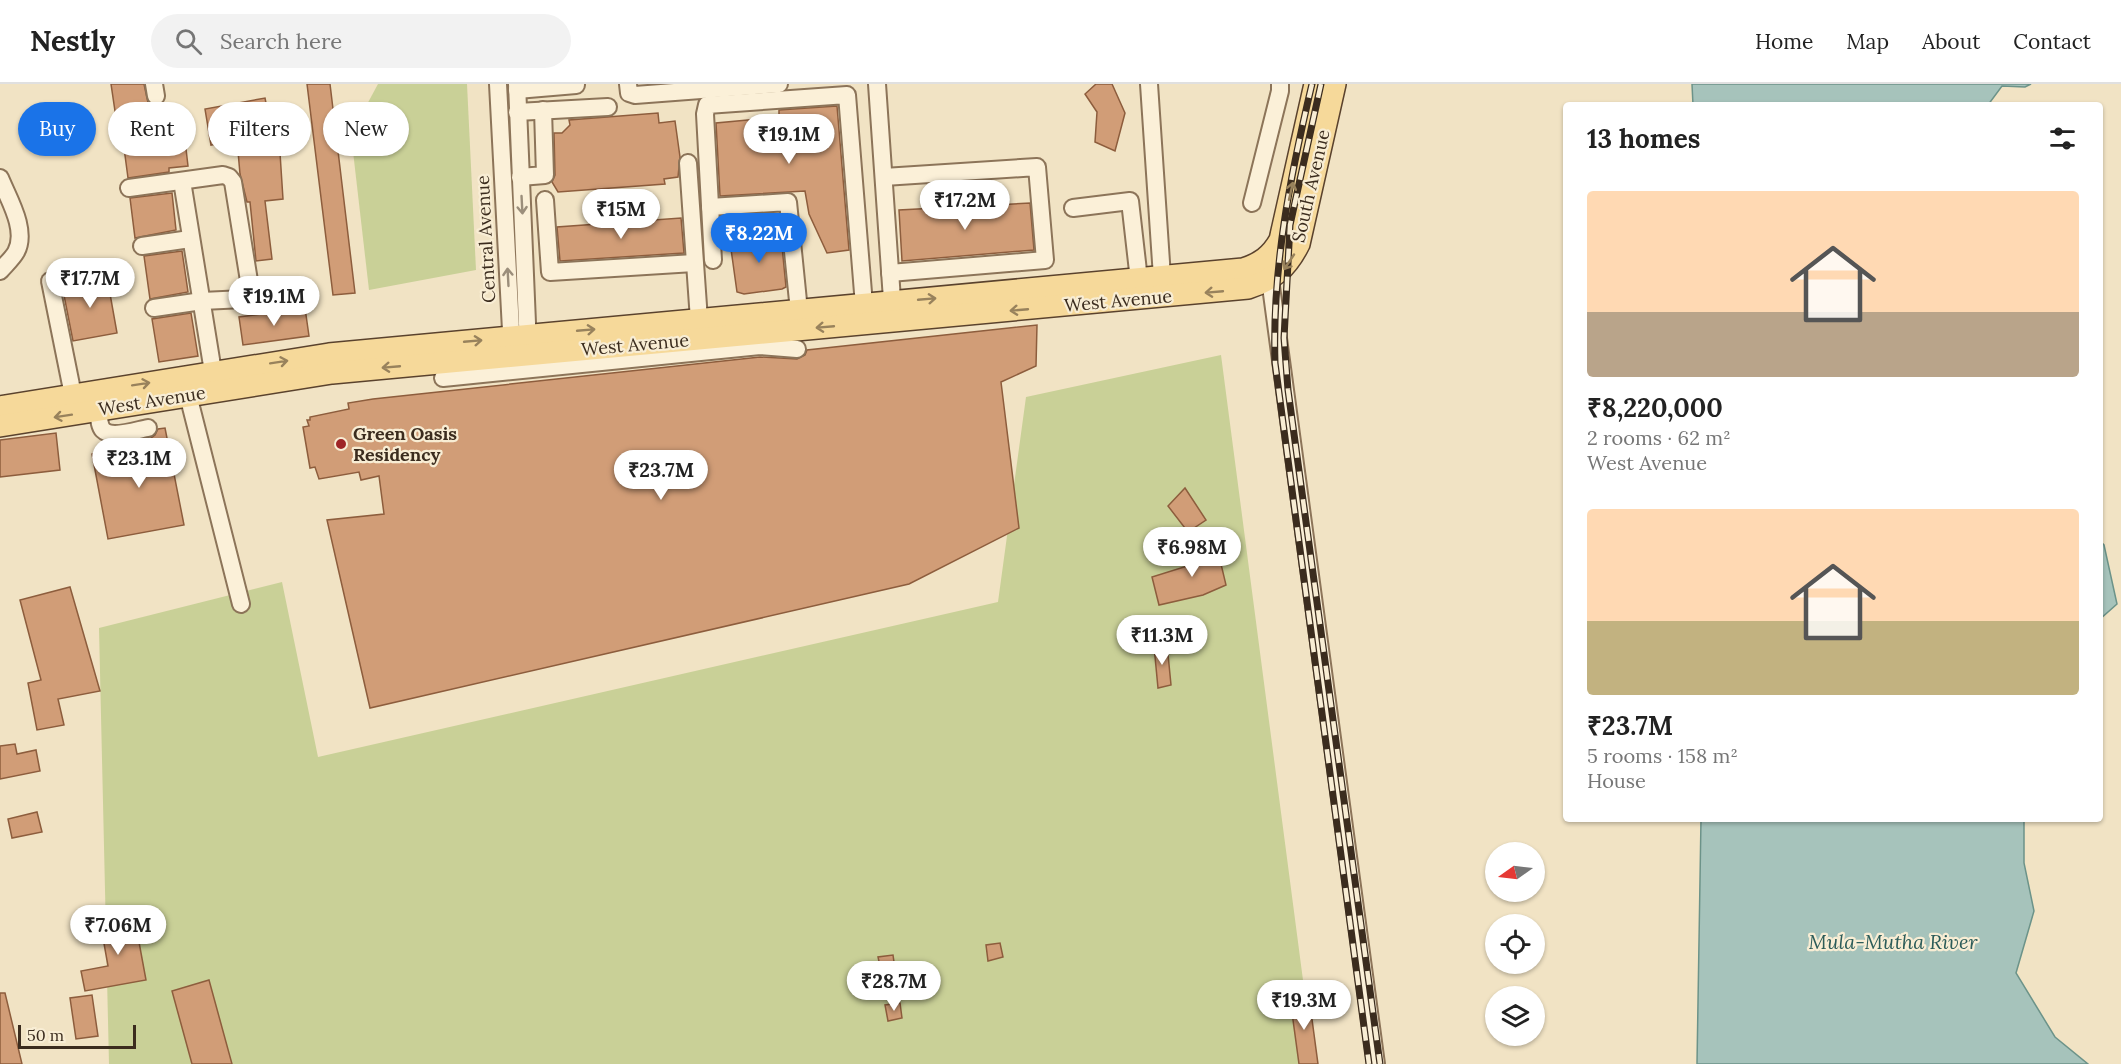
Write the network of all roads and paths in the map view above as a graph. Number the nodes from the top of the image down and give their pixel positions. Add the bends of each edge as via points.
1 (498, 84) edge
2 (628, 84) edge
3 (779, 84) edge
4 (877, 84) edge
5 (1149, 84) edge
6 (1280, 84) edge
7 (1316, 84) edge
8 (1335, 84) edge
9 (576, 85) edge
10 (517, 87) edge
11 (608, 107) dead end
12 (543, 110) junction
13 (517, 112) junction
14 (688, 163) dead end
15 (520, 177) junction
16 (884, 177) junction
17 (0, 178) edge
18 (182, 181) junction
19 (129, 188) dead end
20 (545, 200) dead end
21 (1252, 203) dead end
22 (710, 207) junction
23 (1073, 208) dead end
24 (190, 239) junction
25 (142, 246) dead end
26 (713, 260) dead end
27 (694, 263) junction
28 (1266, 270) junction
29 (0, 271) edge
30 (891, 273) junction
31 (1162, 278) junction
32 (1139, 279) junction
33 (50, 281) dead end
34 (202, 301) junction
35 (864, 305) junction
36 (154, 308) dead end
37 (799, 311) junction
38 (893, 312) junction
39 (699, 320) junction
40 (520, 346) junction
41 (797, 349) dead end
42 (566, 359) junction
43 (443, 378) dead end
44 (215, 381) junction
45 (73, 395) junction
46 (188, 395) junction
47 (0, 407) edge
48 (98, 410) junction
49 (0, 426) edge
50 (148, 428) dead end
51 (241, 604) dead end
52 (1376, 1064) edge

40 -> 1 street, Central Avenue
2 - 3 street via 629,93 635,95
4 - 16 street
5 - 31 street
6 - 21 street
28 -> 7 main road, South Avenue via 1280,240
8 -> 28 main road, South Avenue via 1299,244 1281,272
9 - 10 street
10 - 13 street, Central Avenue
11 - 12 street
12 - 13 street
12 - 15 street via 545,175
13 - 15 street, Central Avenue
14 - 27 street
15 -> 40 street, Central Avenue
16 - 30 street
16 - 30 street via 1037,167 1045,260
17 - 29 street via 17,219 19,237 17,251
18 - 19 street
18 - 24 street
18 - 34 street via 229,177 250,287 244,299
20 - 27 street via 550,272
22 - 26 street
22 - 35 street via 707,105 847,95
22 - 37 street via 788,202
23 - 32 street via 1130,201
24 - 25 street
24 - 34 street
27 - 39 street
28 - 31 main road, West Avenue
28 -> 38 main road, West Avenue via 1235,290
28 - 52 street
30 - 38 street
31 - 32 main road, West Avenue
38 -> 32 main road, West Avenue
33 - 45 street
34 - 36 street
34 - 44 street
35 - 37 main road, West Avenue
35 - 38 main road, West Avenue
37 - 39 main road, West Avenue
38 -> 42 main road, West Avenue
40 -> 39 main road, West Avenue
40 - 42 main road, West Avenue
40 - 44 main road, West Avenue via 332,373
41 - 42 street via 760,346
42 - 43 street
45 -> 44 main road, West Avenue
44 - 46 main road, West Avenue
45 - 47 main road, West Avenue
46 - 48 main road, West Avenue
46 - 51 street
48 -> 49 main road, West Avenue
48 - 50 street via 106,432

